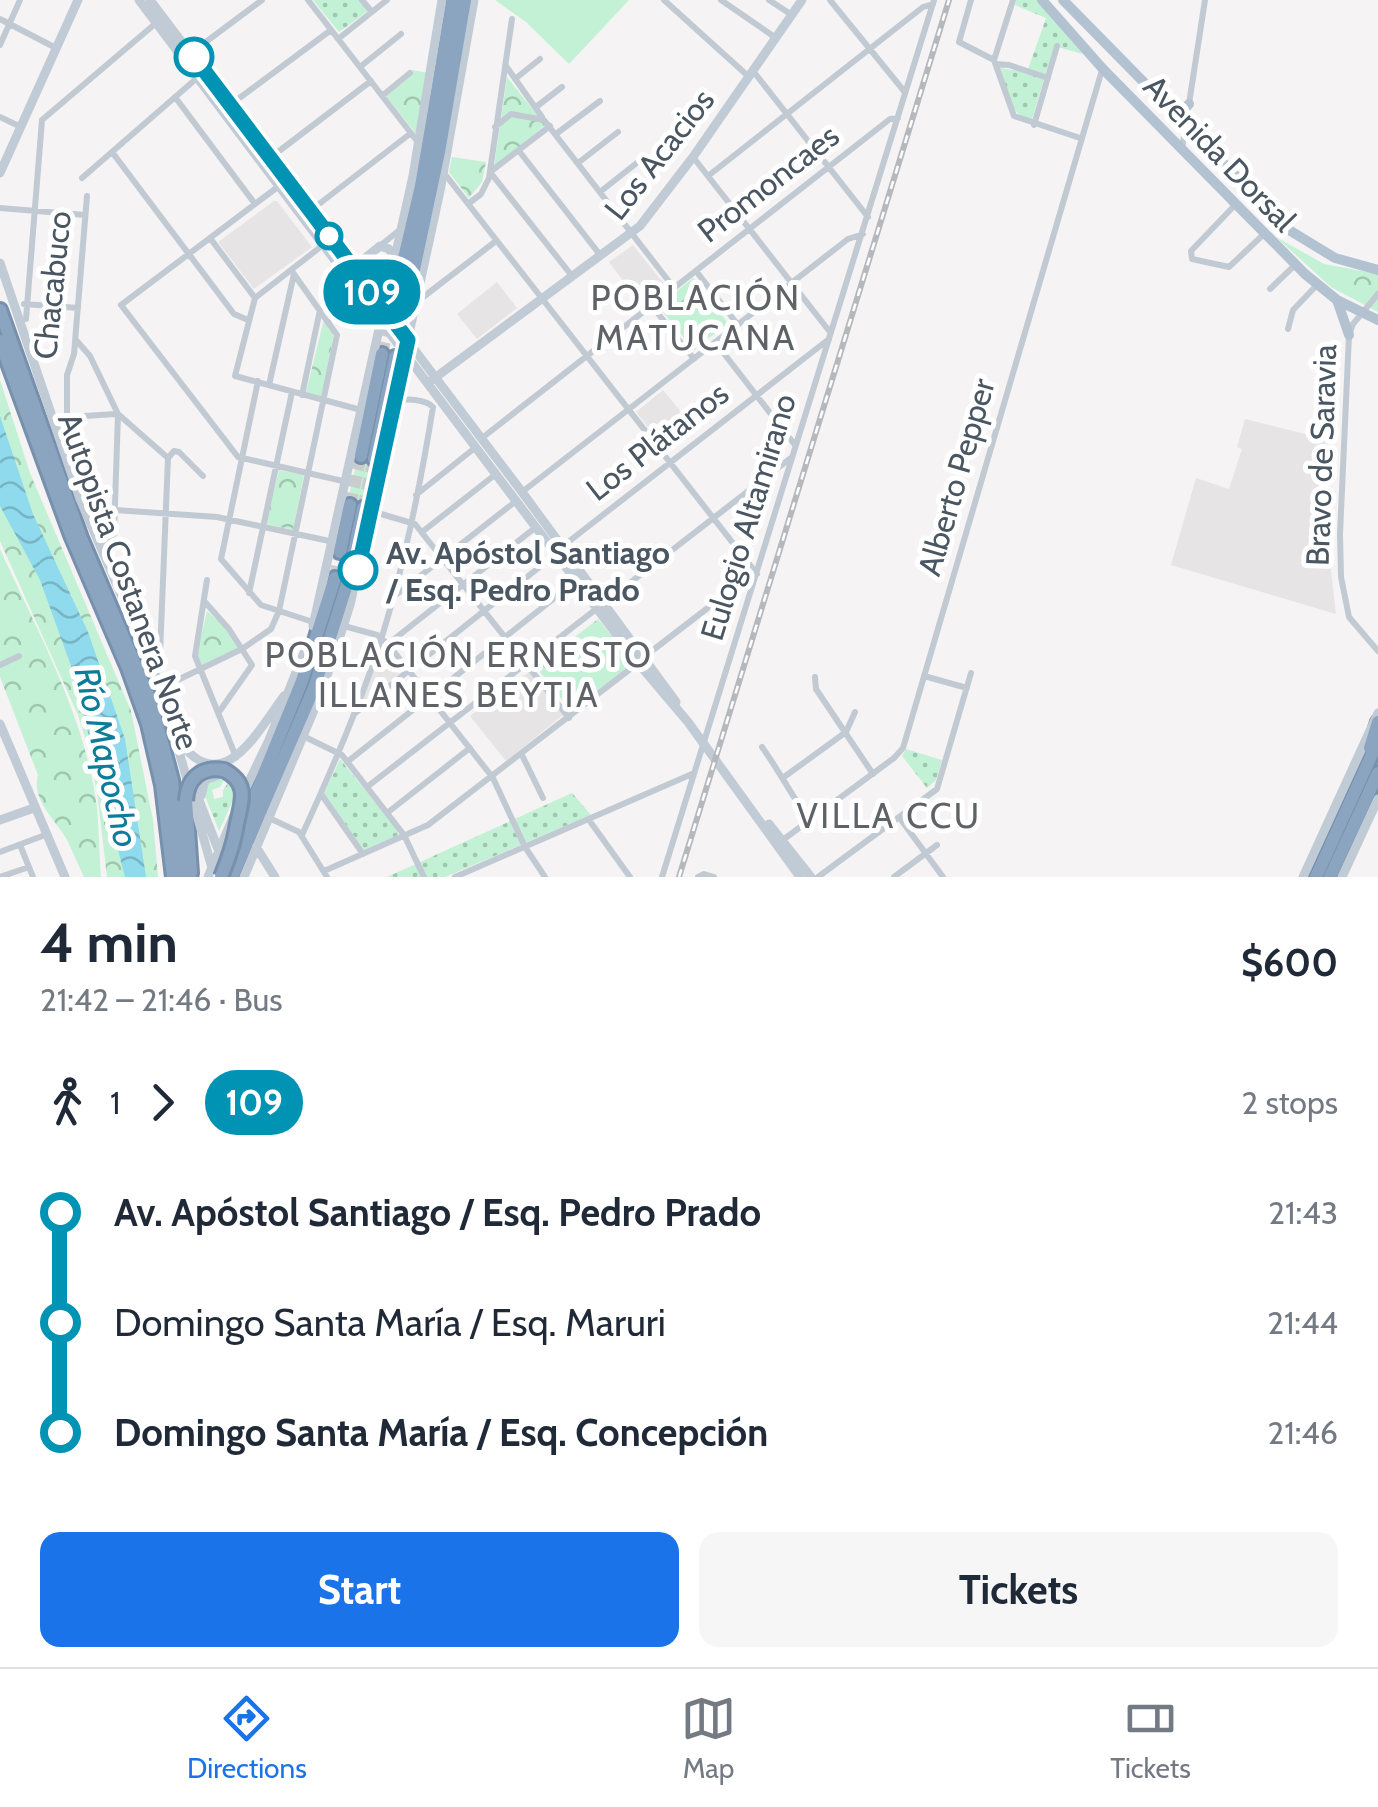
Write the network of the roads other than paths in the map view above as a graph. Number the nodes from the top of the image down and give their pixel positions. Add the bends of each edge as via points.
1 (20, 0) edge
2 (78, 0) edge
3 (139, 0) edge
4 (262, 0) edge
5 (308, 0) edge
6 (362, 0) edge
7 (387, 0) edge
8 (465, 0) edge
9 (474, 0) edge
10 (664, 0) edge
11 (721, 0) edge
12 (769, 0) edge
13 (802, 0) edge
14 (830, 0) edge
15 (971, 0) edge
16 (1012, 0) edge
17 (1042, 0) edge
18 (1063, 0) edge
19 (1206, 0) edge
20 (153, 1) edge
21 (933, 1) edge
22 (450, 2) edge
23 (676, 4) edge
24 (372, 12) junction
25 (792, 16) junction
26 (0, 19) edge
27 (512, 19) dead end
28 (156, 23) junction
29 (10, 24) junction
30 (331, 30) junction
31 (401, 34) dead end
32 (776, 38) junction
33 (338, 39) junction
34 (0, 45) edge
35 (1058, 46) dead end
36 (56, 48) junction
37 (870, 48) junction
38 (191, 53) junction
39 (540, 59) dead end
40 (995, 62) junction
41 (462, 65) junction
42 (360, 66) junction
43 (505, 66) junction
44 (1102, 68) junction
45 (410, 74) dead end
46 (751, 74) junction
47 (198, 77) junction
48 (1048, 78) junction
49 (515, 79) junction
50 (372, 81) junction
51 (562, 88) dead end
52 (905, 92) junction
53 (383, 95) junction
54 (175, 97) junction
55 (600, 101) dead end
56 (1189, 104) junction
57 (230, 105) junction
58 (536, 107) junction
59 (1170, 110) junction
60 (27, 114) junction
61 (786, 114) junction
62 (0, 117) edge
63 (898, 118) junction
64 (42, 120) junction
65 (547, 123) junction
66 (1034, 125) junction
67 (1186, 126) junction
68 (21, 127) junction
69 (496, 127) junction
70 (618, 132) dead end
71 (411, 133) junction
72 (556, 134) junction
73 (1080, 138) junction
74 (420, 144) junction
75 (1182, 150) junction
76 (519, 151) junction
77 (112, 152) junction
78 (693, 157) junction
79 (270, 158) junction
80 (643, 158) dead end
81 (578, 163) junction
82 (828, 168) junction
83 (490, 172) junction
84 (444, 173) junction
85 (0, 174) edge
86 (708, 176) junction
87 (82, 178) dead end
88 (280, 185) junction
89 (457, 191) junction
90 (440, 192) junction
91 (600, 192) junction
92 (87, 196) dead end
93 (255, 204) junction
94 (468, 204) junction
95 (1236, 205) junction
96 (0, 208) edge
97 (35, 211) junction
98 (310, 211) junction
99 (85, 215) junction
100 (868, 218) junction
101 (402, 228) junction
102 (750, 229) junction
103 (632, 234) junction
104 (863, 234) junction
105 (1264, 234) junction
106 (210, 238) junction
107 (496, 241) junction
108 (324, 244) junction
109 (380, 246) junction
110 (188, 254) junction
111 (602, 257) junction
112 (396, 258) junction
113 (0, 263) edge
114 (1296, 265) junction
115 (353, 268) junction
116 (1378, 270) edge
117 (696, 271) junction
118 (292, 272) junction
119 (573, 278) junction
120 (792, 283) junction
121 (1317, 285) junction
122 (674, 288) junction
123 (1270, 289) dead end
124 (361, 294) junction
125 (1378, 294) edge
126 (255, 298) junction
127 (542, 300) junction
128 (1337, 300) junction
129 (14, 304) junction
130 (27, 304) junction
131 (400, 306) junction
132 (652, 306) junction
133 (78, 308) junction
134 (320, 309) junction
135 (0, 310) edge
136 (1362, 313) junction
137 (26, 319) dead end
138 (328, 319) junction
139 (248, 320) junction
140 (381, 320) junction
141 (1378, 320) edge
142 (738, 325) junction
143 (1288, 330) dead end
144 (1348, 335) junction
145 (830, 336) junction
146 (75, 340) junction
147 (408, 340) junction
148 (0, 341) edge
149 (716, 342) junction
150 (394, 354) junction
151 (586, 357) junction
152 (694, 360) junction
153 (419, 369) junction
154 (400, 375) junction
155 (432, 380) junction
156 (258, 382) junction
157 (269, 385) junction
158 (292, 392) junction
159 (302, 395) junction
160 (757, 396) junction
161 (324, 402) junction
162 (394, 402) junction
163 (362, 410) junction
164 (628, 411) junction
165 (118, 414) junction
166 (67, 417) junction
167 (52, 418) junction
168 (67, 440) dead end
169 (479, 443) junction
170 (796, 446) junction
171 (793, 456) junction
172 (367, 457) tunnel mouth
173 (168, 458) junction
174 (242, 459) junction
175 (669, 464) junction
176 (276, 466) junction
177 (308, 474) junction
178 (496, 474) junction
179 (203, 476) dead end
180 (347, 482) junction
181 (415, 495) junction
182 (519, 497) junction
183 (362, 508) junction
184 (115, 510) junction
185 (166, 512) junction
186 (712, 518) junction
187 (228, 519) junction
188 (410, 520) junction
189 (263, 526) junction
190 (536, 527) junction
191 (422, 532) junction
192 (296, 534) junction
193 (98, 545) junction
194 (342, 550) junction
195 (559, 550) junction
196 (443, 558) junction
197 (756, 574) junction
198 (207, 580) dead end
199 (341, 580) tunnel mouth
200 (576, 581) junction
201 (464, 584) junction
202 (249, 593) junction
203 (391, 598) junction
204 (204, 602) junction
205 (600, 605) junction
206 (484, 611) junction
207 (279, 612) junction
208 (314, 622) junction
209 (344, 626) junction
210 (505, 637) junction
211 (381, 638) junction
212 (388, 644) junction
213 (242, 650) junction
214 (1378, 651) edge
215 (19, 656) dead end
216 (641, 660) junction
217 (0, 664) edge
218 (526, 664) junction
219 (154, 669) junction
220 (201, 669) junction
221 (409, 670) junction
222 (971, 673) dead end
223 (924, 676) junction
224 (815, 678) dead end
225 (294, 681) junction
226 (161, 688) junction
227 (967, 688) junction
228 (429, 697) junction
229 (219, 712) junction
230 (854, 712) dead end
231 (353, 714) junction
232 (1378, 714) edge
233 (569, 718) junction
234 (1378, 722) edge
235 (0, 724) edge
236 (450, 724) junction
237 (173, 731) junction
238 (844, 733) junction
239 (303, 736) junction
240 (1378, 741) edge
241 (703, 742) junction
242 (762, 747) dead end
243 (470, 748) junction
244 (178, 750) junction
245 (338, 752) junction
246 (522, 754) junction
247 (236, 756) junction
248 (347, 762) junction
249 (694, 774) junction
250 (873, 774) junction
251 (784, 777) junction
252 (1378, 777) edge
253 (493, 778) junction
254 (1359, 783) junction
255 (367, 787) junction
256 (321, 794) junction
257 (543, 798) dead end
258 (1372, 800) edge
259 (238, 807) junction
260 (34, 808) junction
261 (204, 808) junction
262 (388, 813) junction
263 (268, 817) junction
264 (899, 818) junction
265 (0, 820) edge
266 (589, 820) junction
267 (810, 821) junction
268 (46, 835) junction
269 (404, 835) junction
270 (302, 836) junction
271 (780, 842) junction
272 (20, 845) junction
273 (937, 845) dead end
274 (524, 847) junction
275 (244, 848) junction
276 (218, 850) junction
277 (0, 852) edge
278 (362, 854) junction
279 (926, 854) junction
280 (29, 867) junction
281 (326, 874) edge
282 (219, 875) edge
283 (0, 876) edge
284 (459, 876) edge
285 (701, 876) edge
286 (33, 877) edge
287 (65, 877) edge
288 (173, 877) edge
289 (187, 877) edge
290 (244, 877) edge
291 (275, 877) edge
292 (424, 877) edge
293 (545, 877) edge
294 (630, 877) edge
295 (662, 877) edge
296 (714, 877) edge
297 (800, 877) edge
298 (814, 877) edge
299 (894, 877) edge
300 (943, 877) edge
301 (1304, 877) edge
302 (1316, 877) edge
303 (1330, 877) edge
304 (1342, 877) edge

1 - 29 street
2 - 36 main road
3 - 28 main road
4 - 38 street
5 - 30 street
6 - 24 street
7 - 24 street
8 - 41 highway
8 - 131 highway via 441,141
9 - 41 main road
10 - 23 street
11 - 32 street
12 - 25 street
13 - 25 main road, Los Acacios
14 - 37 street
15 - 40 street via 960,44
16 - 40 street
17 - 44 main road, Avenida Dorsal
18 - 59 main road, Avenida Dorsal
19 - 56 street
20 - 38 main road
21 - 37 street
21 - 52 street, Eulogio Altamirano
22 - 74 main road
22 - 131 highway
23 - 46 street
24 - 33 street
25 - 32 main road, Los Acacios
26 - 29 street
27 - 43 street
28 - 47 main road
28 - 64 street
29 - 34 street
29 - 36 street
30 - 33 street
30 - 57 street
31 - 42 street
32 - 46 main road, Los Acacios
33 - 42 street
35 - 48 street
36 - 60 main road
37 - 52 street
37 - 61 street
38 - 57 main road
39 - 49 street
40 - 48 street
40 - 66 street via 1012,114
41 - 84 main road
42 - 50 street
43 - 49 street
43 - 69 street
44 - 73 street, Alberto Pepper
44 - 75 main road, Avenida Dorsal
45 - 53 street
46 - 61 street
46 - 78 main road, Los Acacios
47 - 54 street
47 - 88 main road
48 - 66 street
49 - 58 street
50 - 53 street
50 - 79 street
51 - 58 street
52 - 63 street, Eulogio Altamirano
53 - 71 street
54 - 77 street
54 - 93 street
55 - 72 street
56 - 59 main road
56 - 67 street
57 - 79 main road
58 - 65 street
59 - 67 main road, Avenida Dorsal
60 - 64 street
60 - 68 main road
61 - 82 street
61 - 86 street
62 - 68 street
63 - 82 street, Promoncaes
63 - 100 street, Eulogio Altamirano
64 - 97 street
65 - 69 street via 510,114
65 - 72 street
65 - 76 street
66 - 73 street
67 - 75 street
67 - 116 main road, Avenida Dorsal via 1302,240
68 - 85 main road
69 - 83 street
70 - 81 street
71 - 74 street
71 - 98 street
72 - 81 street
73 - 223 street, Alberto Pepper
74 - 101 main road
75 - 95 main road, Avenida Dorsal
76 - 83 street
76 - 111 street
77 - 87 street
77 - 110 street
78 - 86 street
78 - 103 main road, Los Acacios
79 - 98 main road
80 - 91 street
81 - 91 street
82 - 100 street
82 - 102 street, Promoncaes
83 - 94 street via 484,190
83 - 119 street
84 - 89 street
84 - 90 main road
86 - 102 street
88 - 93 street
88 - 108 main road
89 - 90 street
89 - 94 street
90 - 131 main road
91 - 103 street
92 - 99 street, Chacabuco
93 - 106 street
94 - 107 street
95 - 105 main road, Avenida Dorsal
95 - 105 street via 1191,252 1192,259 1229,267
96 - 97 street
97 - 99 street
97 - 130 street
98 - 115 main road
99 - 133 street, Chacabuco
100 - 104 street, Eulogio Altamirano
101 - 109 street
101 - 112 main road
102 - 117 street, Promoncaes
102 - 120 street
103 - 111 main road, Los Acacios
103 - 122 street
104 - 120 street
104 - 145 street, Eulogio Altamirano
105 - 114 main road, Avenida Dorsal
106 - 110 street
106 - 126 street
107 - 127 street
107 - 131 street
108 - 118 street
108 - 124 main road
109 - 112 main road
109 - 115 main road
110 - 139 street via 234,314
110 - 174 street via 121,304
111 - 119 main road, Los Acacios
112 - 131 main road
113 - 129 main road
114 - 121 main road, Avenida Dorsal
114 - 123 street
115 - 131 main road
117 - 122 street, Promoncaes
117 - 142 street
118 - 126 street
118 - 134 street
118 - 157 street
119 - 127 main road, Los Acacios
120 - 142 street
120 - 145 street
121 - 128 main road, Avenida Dorsal
121 - 143 street via 1293,310
122 - 132 street, Promoncaes
124 - 138 street
124 - 140 main road
125 - 136 street, Bravo de Saravia
126 - 139 street
127 - 151 street
127 - 155 main road, Los Acacios
128 - 136 main road, Avenida Dorsal
128 - 144 main road
129 - 130 street
129 - 167 main road
130 - 133 street
130 - 137 street
131 - 140 main road
131 - 147 main road
131 - 147 main road
132 - 151 street, Promoncaes
132 - 152 street
133 - 146 street, Chacabuco
134 - 138 street
134 - 159 street
135 - 289 highway, Autopista Costanera Norte via 81,538 151,702
136 - 141 main road, Avenida Dorsal
136 - 144 street, Bravo de Saravia
138 - 161 street via 337,335
139 - 156 street via 235,376
140 - 150 main road
140 - 163 main road
142 - 149 street
144 - 214 street, Bravo de Saravia via 1343,592 1349,617
145 - 160 street, Los Plátanos
145 - 170 street, Eulogio Altamirano
146 - 165 street
146 - 166 street, Chacabuco
147 - 150 main road
147 - 155 main road
148 - 288 highway, Autopista Costanera Norte via 141,701 162,785
149 - 152 street
149 - 160 street
150 - 153 main road
150 - 154 main road
150 - 172 highway
151 - 164 street
151 - 169 street, Promoncaes
152 - 164 street
153 - 154 main road
153 - 155 main road
154 - 162 main road
155 - 169 main road
156 - 157 street
156 - 174 street
157 - 158 street
158 - 159 street
158 - 176 street
159 - 161 street
160 - 170 street
160 - 175 street, Los Plátanos
161 - 163 street
161 - 177 street
162 - 181 street via 433,406
162 - 183 main road
163 - 180 main road
164 - 175 street
164 - 182 street
165 - 166 street
165 - 173 street
165 - 184 street
166 - 167 street
166 - 168 street, Chacabuco
167 - 193 main road
169 - 178 main road
169 - 181 street, Promoncaes
169 - 182 main road
170 - 171 street, Eulogio Altamirano
171 - 186 street
171 - 197 street, Eulogio Altamirano
173 - 179 street via 180,452
173 - 185 street
174 - 176 street
174 - 187 street
175 - 186 street
175 - 195 street, Los Plátanos
176 - 177 street
176 - 189 street
177 - 180 street
177 - 192 street
178 - 182 main road
178 - 191 street
180 - 194 main road
181 - 188 street
182 - 190 main road
182 - 195 main road
182 - 196 street
183 - 188 street
183 - 194 highway
183 - 209 main road
184 - 185 street
184 - 193 street via 113,536
185 - 187 street
185 - 219 street
186 - 197 street
186 - 205 street
187 - 189 street
187 - 202 street via 221,559
188 - 191 street
188 - 203 street
189 - 192 street
189 - 202 street
190 - 195 main road
190 - 201 street
191 - 196 street
192 - 194 street
192 - 207 street
193 - 219 main road
194 - 208 main road
195 - 200 main road
195 - 205 main road
195 - 206 street, Los Plátanos
196 - 201 street
196 - 203 street
197 - 216 street
197 - 241 street, Eulogio Altamirano
198 - 204 street
199 - 275 highway
200 - 205 main road
200 - 210 street
201 - 206 street
201 - 212 street
202 - 207 street
203 - 211 street
204 - 213 street
204 - 220 street via 195,650
205 - 216 main road
205 - 218 street
206 - 210 street
206 - 221 street, Los Plátanos
207 - 208 street
207 - 213 street via 271,630
208 - 225 main road
209 - 211 street
209 - 239 main road
210 - 218 street
210 - 228 street
211 - 212 street
211 - 231 street
212 - 221 street
213 - 220 street
213 - 229 street via 252,668
215 - 217 street
216 - 233 street
216 - 241 main road
218 - 233 street
218 - 236 street
219 - 226 main road
220 - 226 street
220 - 229 street
221 - 228 street
221 - 231 street, Los Plátanos
222 - 227 street
223 - 227 street
223 - 250 street, Alberto Pepper via 903,748
224 - 238 street
225 - 247 main road
225 - 259 main road
226 - 237 main road
227 - 264 street via 939,785
228 - 236 street
228 - 248 street
229 - 247 street
230 - 238 street
231 - 245 street
232 - 301 main road
233 - 246 street
234 - 254 highway
235 - 260 main road
236 - 243 street
236 - 255 street
237 - 244 main road
237 - 247 main road via 202,762 222,765
238 - 250 street
238 - 251 street
239 - 245 street
239 - 263 main road
240 - 254 highway
241 - 249 street, Eulogio Altamirano
241 - 271 main road
242 - 251 street
243 - 253 street
243 - 262 street
244 - 261 main road
244 - 282 main road
245 - 248 street
245 - 256 street
246 - 253 street
246 - 257 street
248 - 255 street
249 - 266 street
249 - 295 street, Eulogio Altamirano
250 - 267 street, Alberto Pepper
251 - 267 street
252 - 258 highway
253 - 269 street
253 - 274 street
254 - 302 highway
255 - 262 street
256 - 270 street
256 - 278 street
258 - 303 highway
258 - 304 main road
259 - 261 main road via 236,784 217,774 201,787
259 - 276 main road
260 - 265 main road
260 - 268 main road
261 - 276 main road
262 - 269 street
263 - 270 street
263 - 275 main road
264 - 279 street
264 - 298 street
266 - 274 street
266 - 294 street
267 - 271 street, Alberto Pepper
268 - 272 street
268 - 287 main road
269 - 278 street
269 - 292 street
270 - 281 street
271 - 297 main road
271 - 298 main road
272 - 277 street
272 - 280 street
273 - 279 street
274 - 284 street
274 - 293 street
275 - 282 highway, bridge
275 - 289 highway, bridge via 244,801 236,778 219,769 200,772 186,801
275 - 290 main road
275 - 291 main road
276 - 282 main road
276 - 282 main road
278 - 281 street
279 - 299 street
279 - 300 street
280 - 283 street
280 - 286 street
285 - 296 street

